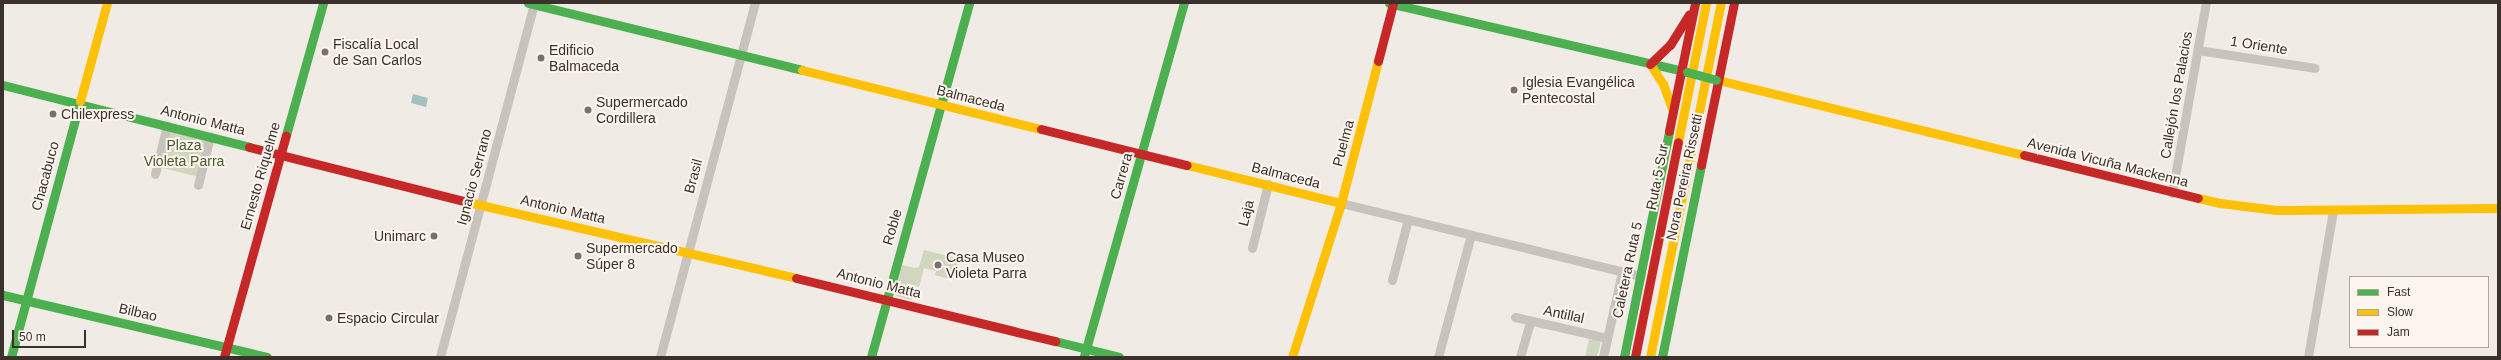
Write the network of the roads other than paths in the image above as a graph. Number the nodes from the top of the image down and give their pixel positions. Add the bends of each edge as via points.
1 (107, 3) edge
2 (323, 3) edge
3 (532, 3) edge
4 (755, 3) edge
5 (969, 3) edge
6 (1184, 3) edge
7 (1392, 3) edge
8 (1694, 3) edge
9 (1706, 3) edge
10 (1721, 3) edge
11 (1734, 3) edge
12 (2206, 3) edge
13 (2198, 50) junction
14 (740, 55) junction
15 (1650, 64) junction
16 (2315, 68) dead end
17 (1684, 72) junction
18 (1717, 80) junction
19 (3, 85) edge
20 (80, 104) junction
21 (941, 105) junction
22 (1674, 115) junction
23 (167, 125) junction
24 (210, 136) junction
25 (281, 154) junction
26 (1142, 155) junction
27 (155, 174) dead end
28 (1268, 184) junction
29 (198, 185) dead end
30 (2172, 192) junction
31 (1341, 203) junction
32 (481, 205) junction
33 (2498, 208) edge
34 (2333, 210) junction
35 (1408, 219) junction
36 (1471, 235) junction
37 (1252, 248) dead end
38 (688, 252) junction
39 (1622, 272) junction
40 (1640, 276) junction
41 (1392, 280) dead end
42 (3, 295) edge
43 (886, 299) junction
44 (25, 300) junction
45 (1515, 317) dead end
46 (1530, 321) junction
47 (1607, 338) junction
48 (227, 347) junction
49 (1085, 353) edge
50 (10, 357) edge
51 (224, 357) edge
52 (267, 357) edge
53 (440, 357) edge
54 (660, 357) edge
55 (871, 357) edge
56 (1118, 357) edge
57 (1292, 357) edge
58 (1438, 357) edge
59 (1520, 357) edge
60 (1603, 357) edge
61 (1624, 357) edge
62 (1635, 357) edge
63 (1650, 357) edge
64 (1662, 357) edge
65 (2308, 357) edge

1 - 20 main road, Chacabuco
2 - 25 main road, Ernesto Riquelme
3 - 14 main road, Balmaceda
3 - 32 street, Ignacio Serrano
4 - 14 street, Brasil
5 - 21 main road, Roble
6 - 26 main road, Carrera
7 - 15 main road
7 - 31 main road, Puelma via 1392,16
8 - 15 main road via 1670,45
8 - 17 main road, Caletera Ruta 5
9 - 62 main road, Ruta 5 Sur
10 - 63 main road, Ruta 5 Sur
11 - 18 main road, Nora Pereira Rissetti
12 - 13 street, Callejón los Palacios
13 - 16 street, 1 Oriente
13 - 30 street, Callejón los Palacios
14 - 21 main road, Balmaceda
14 - 38 street, Brasil
15 - 17 main road, Avenida Vicuña Mackenna
15 - 22 main road via 1663,84
17 - 18 main road, Avenida Vicuña Mackenna, bridge
17 - 22 main road, Caletera Ruta 5
18 - 30 main road, Avenida Vicuña Mackenna
18 - 64 main road, Nora Pereira Rissetti
19 - 20 main road, Antonio Matta
20 - 23 main road, Antonio Matta
20 - 44 main road, Chacabuco
21 - 26 main road, Balmaceda
21 - 43 main road, Roble
22 - 40 main road, Caletera Ruta 5
23 - 24 main road, Antonio Matta
23 - 27 street
24 - 25 main road, Antonio Matta
24 - 29 street
25 - 32 main road, Antonio Matta
25 - 48 main road, Ernesto Riquelme
26 - 28 main road, Balmaceda
26 - 49 main road, Carrera
28 - 31 main road, Balmaceda
28 - 37 street, Laja
30 - 34 main road, Avenida Vicuña Mackenna via 2243,207
31 - 35 street, Balmaceda
31 - 57 main road, Puelma
32 - 38 main road, Antonio Matta
32 - 53 street, Ignacio Serrano
33 - 34 main road, Avenida Vicuña Mackenna
34 - 65 street
35 - 36 street, Balmaceda
35 - 41 street
36 - 39 street, Balmaceda
36 - 58 street
38 - 43 main road, Antonio Matta
38 - 54 street, Brasil
39 - 40 street, Balmaceda
39 - 47 street
40 - 61 main road, Caletera Ruta 5
42 - 44 main road, Bilbao
43 - 49 main road, Antonio Matta
43 - 55 main road, Roble
44 - 48 main road, Bilbao
44 - 50 main road, Chacabuco
45 - 46 street, Antillal
46 - 47 street, Antillal
46 - 59 street
47 - 60 street
48 - 51 main road, Ernesto Riquelme
48 - 52 main road, Bilbao
49 - 56 main road, Antonio Matta

